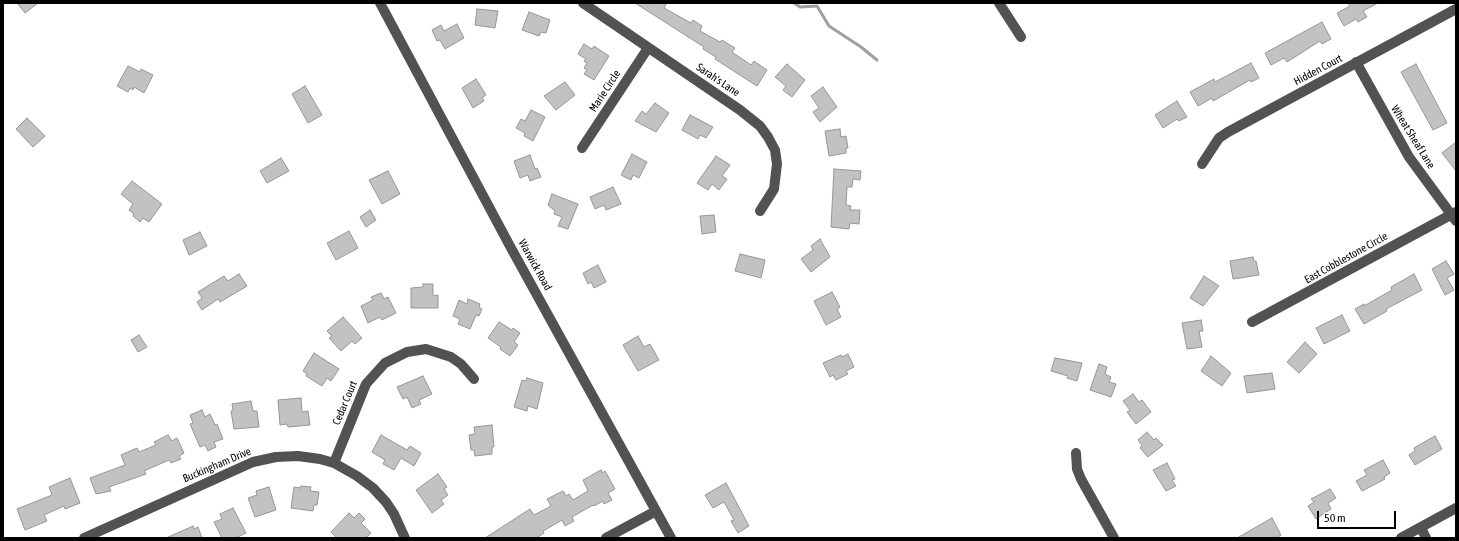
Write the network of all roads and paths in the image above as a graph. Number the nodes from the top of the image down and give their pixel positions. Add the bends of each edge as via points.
1 (583, 3) edge
2 (999, 3) edge
3 (383, 4) edge
4 (1456, 9) edge
5 (1021, 37) dead end
6 (648, 48) junction
7 (1356, 62) junction
8 (582, 148) dead end
9 (1202, 164) dead end
10 (760, 211) dead end
11 (1454, 216) edge
12 (1252, 322) dead end
13 (474, 379) dead end
14 (1076, 453) dead end
15 (334, 463) junction
16 (1456, 508) edge
17 (656, 511) junction
18 (1421, 528) junction
19 (84, 538) edge
20 (405, 538) edge
21 (606, 538) edge
22 (670, 538) edge
23 (1114, 538) edge
24 (1401, 538) edge
25 (1426, 538) edge

1 - 6 street, Sarah's Lane
2 - 5 street
3 - 17 street, Warwick Road
4 - 7 street, Hidden Court
6 - 8 street, Marie Circle
6 - 10 street, Sarah's Lane via 750,117 768,137 777,159 776,179 774,189
7 - 9 street, Hidden Court via 1228,132 1219,138
7 - 11 street, Wheat Sheaf Lane via 1409,156
11 - 12 street, East Cobblestone Circle
13 - 15 street, Cedar Court via 451,357 426,349 407,352 385,363 374,372 364,388
14 - 23 street via 1081,479
15 - 19 street, Buckingham Drive via 298,456 253,462
15 - 20 street, Buckingham Drive via 357,476 377,493 394,514
16 - 18 street
17 - 21 street
17 - 22 street, Warwick Road
18 - 24 street
18 - 25 street

